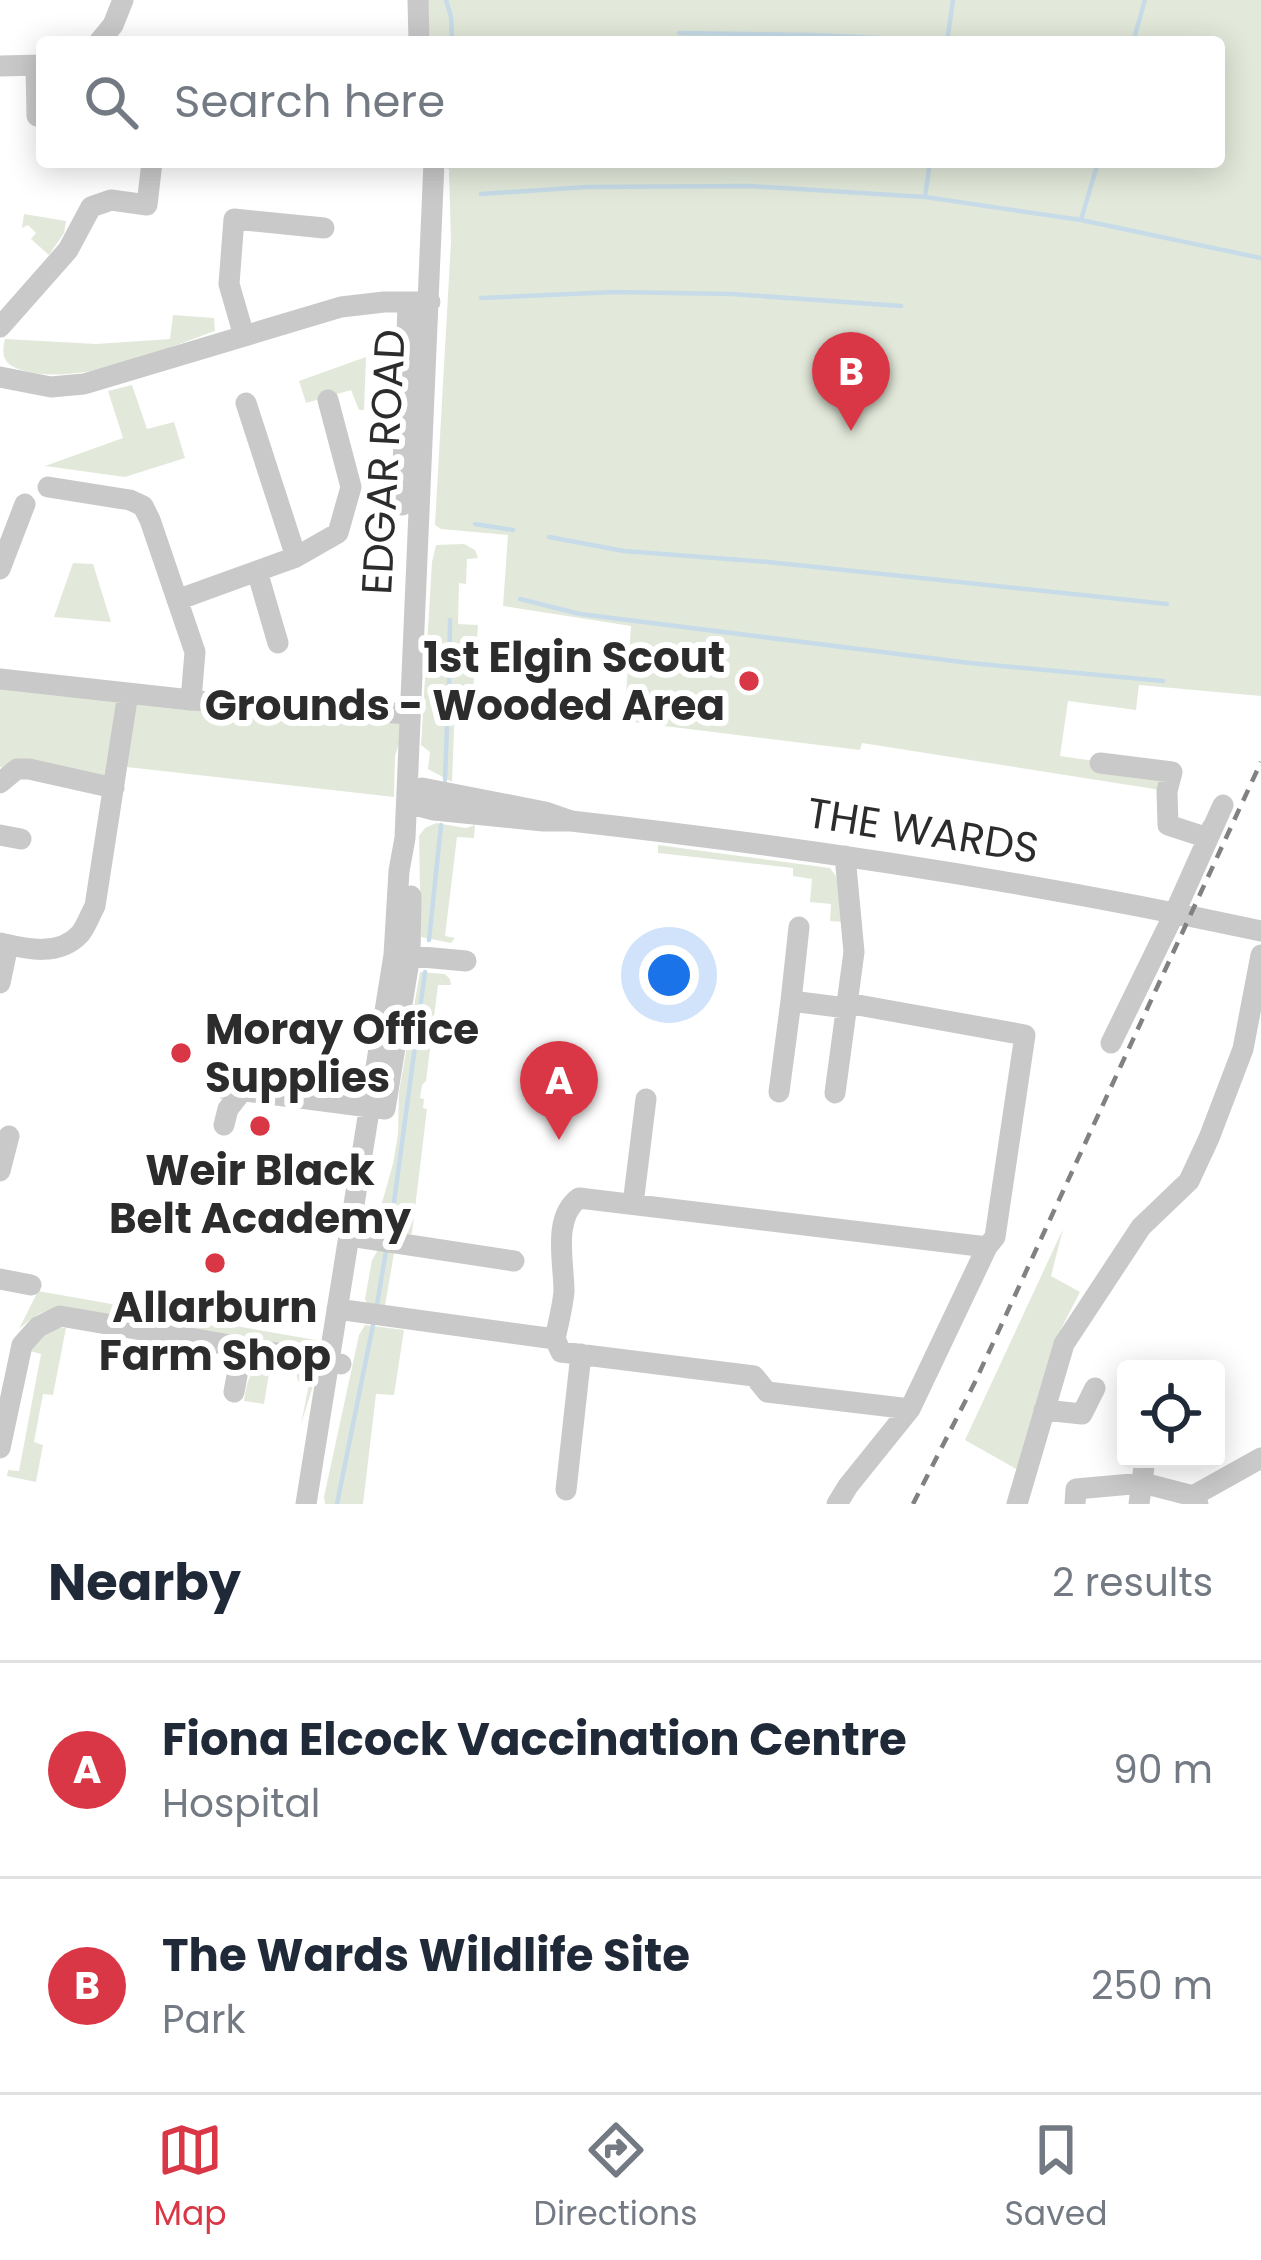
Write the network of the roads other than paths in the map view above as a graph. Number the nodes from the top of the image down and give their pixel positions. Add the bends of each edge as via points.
1 (123, 0) edge
2 (418, 0) edge
3 (104, 36) edge
4 (419, 36) edge
5 (36, 65) edge
6 (0, 66) edge
7 (151, 168) edge
8 (433, 168) edge
9 (325, 229) dead end
10 (419, 302) junction
11 (0, 327) edge
12 (244, 336) junction
13 (0, 377) edge
14 (328, 400) dead end
15 (246, 403) dead end
16 (48, 487) dead end
17 (25, 504) dead end
18 (402, 505) dead end
19 (296, 557) junction
20 (0, 569) edge
21 (257, 571) junction
22 (177, 600) junction
23 (278, 643) dead end
24 (0, 679) edge
25 (128, 693) junction
26 (191, 700) junction
27 (409, 714) junction
28 (1100, 763) dead end
29 (0, 782) edge
30 (114, 788) junction
31 (416, 791) junction
32 (845, 856) junction
33 (1175, 912) junction
34 (800, 927) dead end
35 (1261, 931) edge
36 (4, 944) edge
37 (402, 955) junction
38 (1261, 955) edge
39 (466, 961) dead end
40 (0, 983) edge
41 (1256, 1000) edge
42 (790, 1001) junction
43 (847, 1006) junction
44 (1111, 1043) dead end
45 (1243, 1049) junction
46 (1261, 1068) edge
47 (779, 1092) dead end
48 (835, 1093) dead end
49 (646, 1099) dead end
50 (378, 1109) junction
51 (224, 1125) dead end
52 (9, 1136) dead end
53 (0, 1171) edge
54 (633, 1204) junction
55 (357, 1237) junction
56 (987, 1247) junction
57 (514, 1261) dead end
58 (0, 1279) edge
59 (31, 1285) dead end
60 (344, 1311) junction
61 (555, 1339) junction
62 (242, 1348) junction
63 (581, 1354) junction
64 (335, 1364) junction
65 (1096, 1388) dead end
66 (234, 1392) dead end
67 (910, 1409) junction
68 (1044, 1410) junction
69 (0, 1448) edge
70 (1261, 1458) edge
71 (566, 1490) dead end
72 (1141, 1494) edge
73 (307, 1500) edge
74 (1196, 1500) edge
75 (837, 1504) edge
76 (1017, 1504) edge
77 (1075, 1504) edge

1 - 3 street
2 - 4 street
5 - 6 street
7 - 11 street via 147,205 111,200 91,207 68,250
8 - 10 street, EDGAR ROAD
9 - 12 street via 234,219 229,284
10 - 12 street via 341,307
10 - 18 street
10 - 27 street, EDGAR ROAD
12 - 13 street via 84,384
14 - 19 street via 350,488 338,533
15 - 19 street
16 - 22 street via 142,506
17 - 20 street
19 - 21 street
21 - 22 street
21 - 23 street
22 - 26 street via 195,652
24 - 25 street
25 - 26 street
25 - 30 street
26 - 27 street
27 - 31 street, EDGAR ROAD
28 - 33 street via 1172,772 1168,825 1208,838 1222,805
29 - 30 street via 17,769
30 - 36 street via 94,906 81,933 61,947
31 - 32 street, THE WARDS via 543,821
31 - 37 street via 399,871
32 - 33 street, THE WARDS
32 - 43 street via 854,933
33 - 35 street, THE WARDS
33 - 44 street
34 - 42 street
36 - 40 street
37 - 39 street
37 - 50 street
38 - 41 street
41 - 45 street
42 - 43 street
42 - 47 street
43 - 48 street
43 - 56 street via 1024,1035 995,1237
45 - 46 street
45 - 68 street via 1190,1181 1142,1227 1100,1287 1064,1344
49 - 54 street
50 - 51 street via 245,1086
50 - 55 street
52 - 53 street
54 - 56 street
54 - 61 street via 579,1198 568,1208
55 - 57 street
55 - 60 street
56 - 67 street
58 - 59 street
60 - 61 street
60 - 64 street
61 - 63 street via 561,1352
62 - 64 street
62 - 66 street
62 - 69 street via 54,1318 22,1345
63 - 67 street via 754,1376 767,1392
63 - 71 street
64 - 73 street
65 - 68 street via 1082,1414
67 - 75 street
68 - 76 street
70 - 74 street
72 - 74 street
72 - 77 street via 1076,1489

